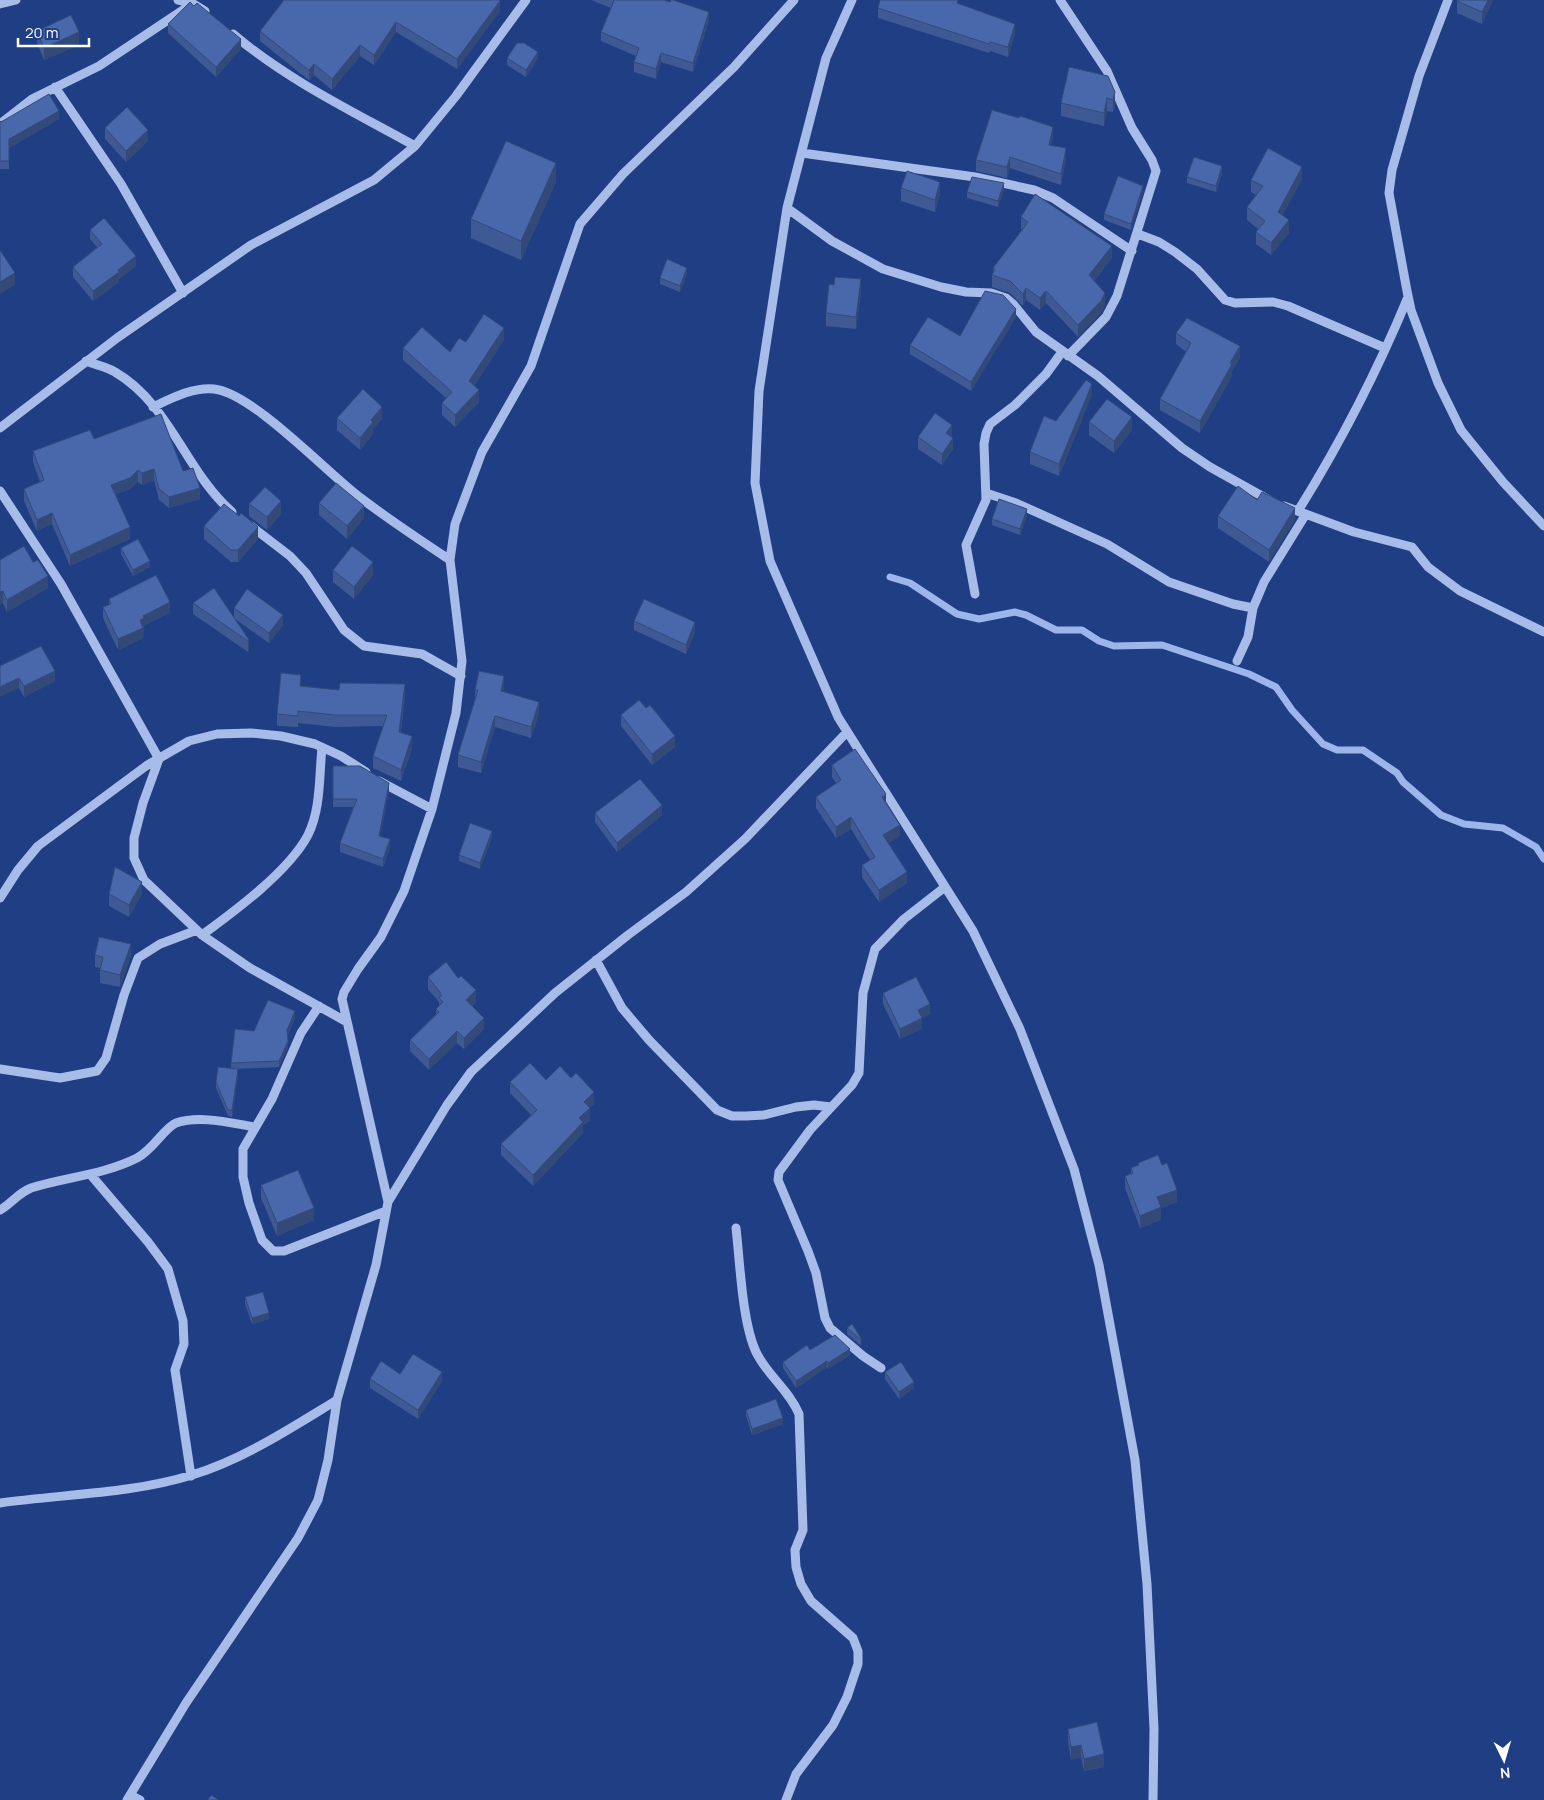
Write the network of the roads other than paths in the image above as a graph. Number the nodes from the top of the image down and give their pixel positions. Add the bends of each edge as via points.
1 (16, 0) edge
2 (526, 0) edge
3 (794, 0) edge
4 (852, 0) edge
5 (1060, 0) edge
6 (1448, 0) edge
7 (186, 1) edge
8 (0, 4) edge
9 (212, 16) edge
10 (225, 27) edge
11 (55, 87) junction
12 (0, 124) edge
13 (415, 146) junction
14 (802, 153) junction
15 (787, 208) junction
16 (1138, 234) junction
17 (1132, 251) junction
18 (183, 293) junction
19 (1408, 297) junction
20 (1385, 348) junction
21 (1065, 354) junction
22 (86, 362) junction
23 (153, 407) junction
24 (0, 428) edge
25 (0, 491) edge
26 (986, 493) junction
27 (1302, 512) junction
28 (1544, 526) edge
29 (450, 560) junction
30 (976, 594) dead end
31 (1254, 608) junction
32 (1544, 632) edge
33 (1237, 661) dead end
34 (461, 676) junction
35 (847, 732) junction
36 (322, 748) junction
37 (159, 759) junction
38 (432, 809) junction
39 (946, 887) junction
40 (0, 898) edge
41 (200, 932) junction
42 (596, 960) junction
43 (319, 1006) junction
44 (347, 1022) junction
45 (0, 1069) edge
46 (831, 1107) junction
47 (255, 1127) junction
48 (90, 1174) junction
49 (387, 1207) junction
50 (0, 1210) edge
51 (736, 1228) dead end
52 (881, 1368) dead end
53 (337, 1400) junction
54 (191, 1476) junction
55 (0, 1503) edge
56 (128, 1797) edge
57 (140, 1800) edge
58 (786, 1800) edge
59 (1153, 1800) edge

1 - 8 street
2 - 13 street
3 - 29 street via 728,73 623,174 580,224 531,366 482,452 455,524
4 - 14 street via 826,58
5 - 16 street via 1107,72 1156,171
6 - 19 street via 1419,76 1392,170 1389,193
7 - 9 street
7 - 11 street via 127,50
10 - 13 street via 257,55 299,82
11 - 12 street via 32,99
11 - 18 street via 122,184
13 - 18 street via 374,180 251,245
14 - 15 street
14 - 17 street via 974,177 1034,190 1053,198
15 - 21 street via 832,240 884,269 941,287 1006,298 1036,332
15 - 35 street via 759,391 755,483 770,561
16 - 17 street
16 - 20 street via 1159,242 1197,269 1225,300 1235,303 1273,302 1288,306
17 - 21 street via 1117,296 1106,317
18 - 22 street
19 - 20 street
19 - 28 street via 1438,383 1461,430
20 - 27 street via 1349,425
21 - 26 street via 1030,391 990,424 984,444
21 - 27 street via 1098,376 1196,458 1274,503
22 - 23 street via 115,372 137,388
22 - 24 street
23 - 29 street via 201,389 216,389 235,395 272,422 362,499
23 - 34 street via 166,420 222,503 290,556 306,573 344,630 364,646 422,654
25 - 37 street via 61,584
26 - 30 street via 984,509 966,545
26 - 31 street via 1016,503 1106,544 1169,582
27 - 31 street via 1264,582
27 - 32 street via 1354,532 1412,547 1428,567 1460,591
29 - 34 street via 458,616
31 - 33 street via 1248,637
34 - 38 street via 456,713
35 - 39 street
35 - 42 street via 745,839 686,892
36 - 37 street via 282,736 217,734 189,741
36 - 38 street
36 - 41 street via 316,809 308,835 276,873 234,911
37 - 40 street via 38,846
37 - 41 street via 143,802 134,838 134,858 144,880
38 - 44 street via 404,891 381,937 344,992 342,999
39 - 46 street via 904,919 875,949 863,994 859,1073 852,1086
39 - 59 street via 977,940 1020,1029 1051,1105 1074,1169 1099,1265 1135,1460 1147,1584 1154,1729
41 - 43 street via 250,968
41 - 45 street via 160,944 138,958 126,987 106,1058 97,1071 60,1078
42 - 46 street via 622,1008 717,1110 732,1116 746,1116 814,1105
42 - 49 street via 471,1072 447,1105
43 - 44 street
43 - 47 street via 301,1033 272,1099
44 - 49 street
46 - 52 street via 805,1136 779,1172 778,1180 816,1273 830,1328
47 - 48 street via 224,1122 178,1123 170,1126 152,1148 138,1158 108,1171
47 - 49 street via 243,1149 243,1177 262,1240 273,1251 284,1251
48 - 50 street via 30,1188
48 - 54 street via 168,1269 183,1321 184,1344 175,1370
49 - 53 street via 376,1265
51 - 58 street via 749,1332 765,1368 793,1398 799,1414 803,1530 795,1550 801,1584 811,1601 853,1638 858,1651 858,1664 844,1704 833,1725 796,1774
53 - 54 street via 219,1466
53 - 56 street via 318,1500 298,1538 186,1703
54 - 55 street
56 - 57 street

